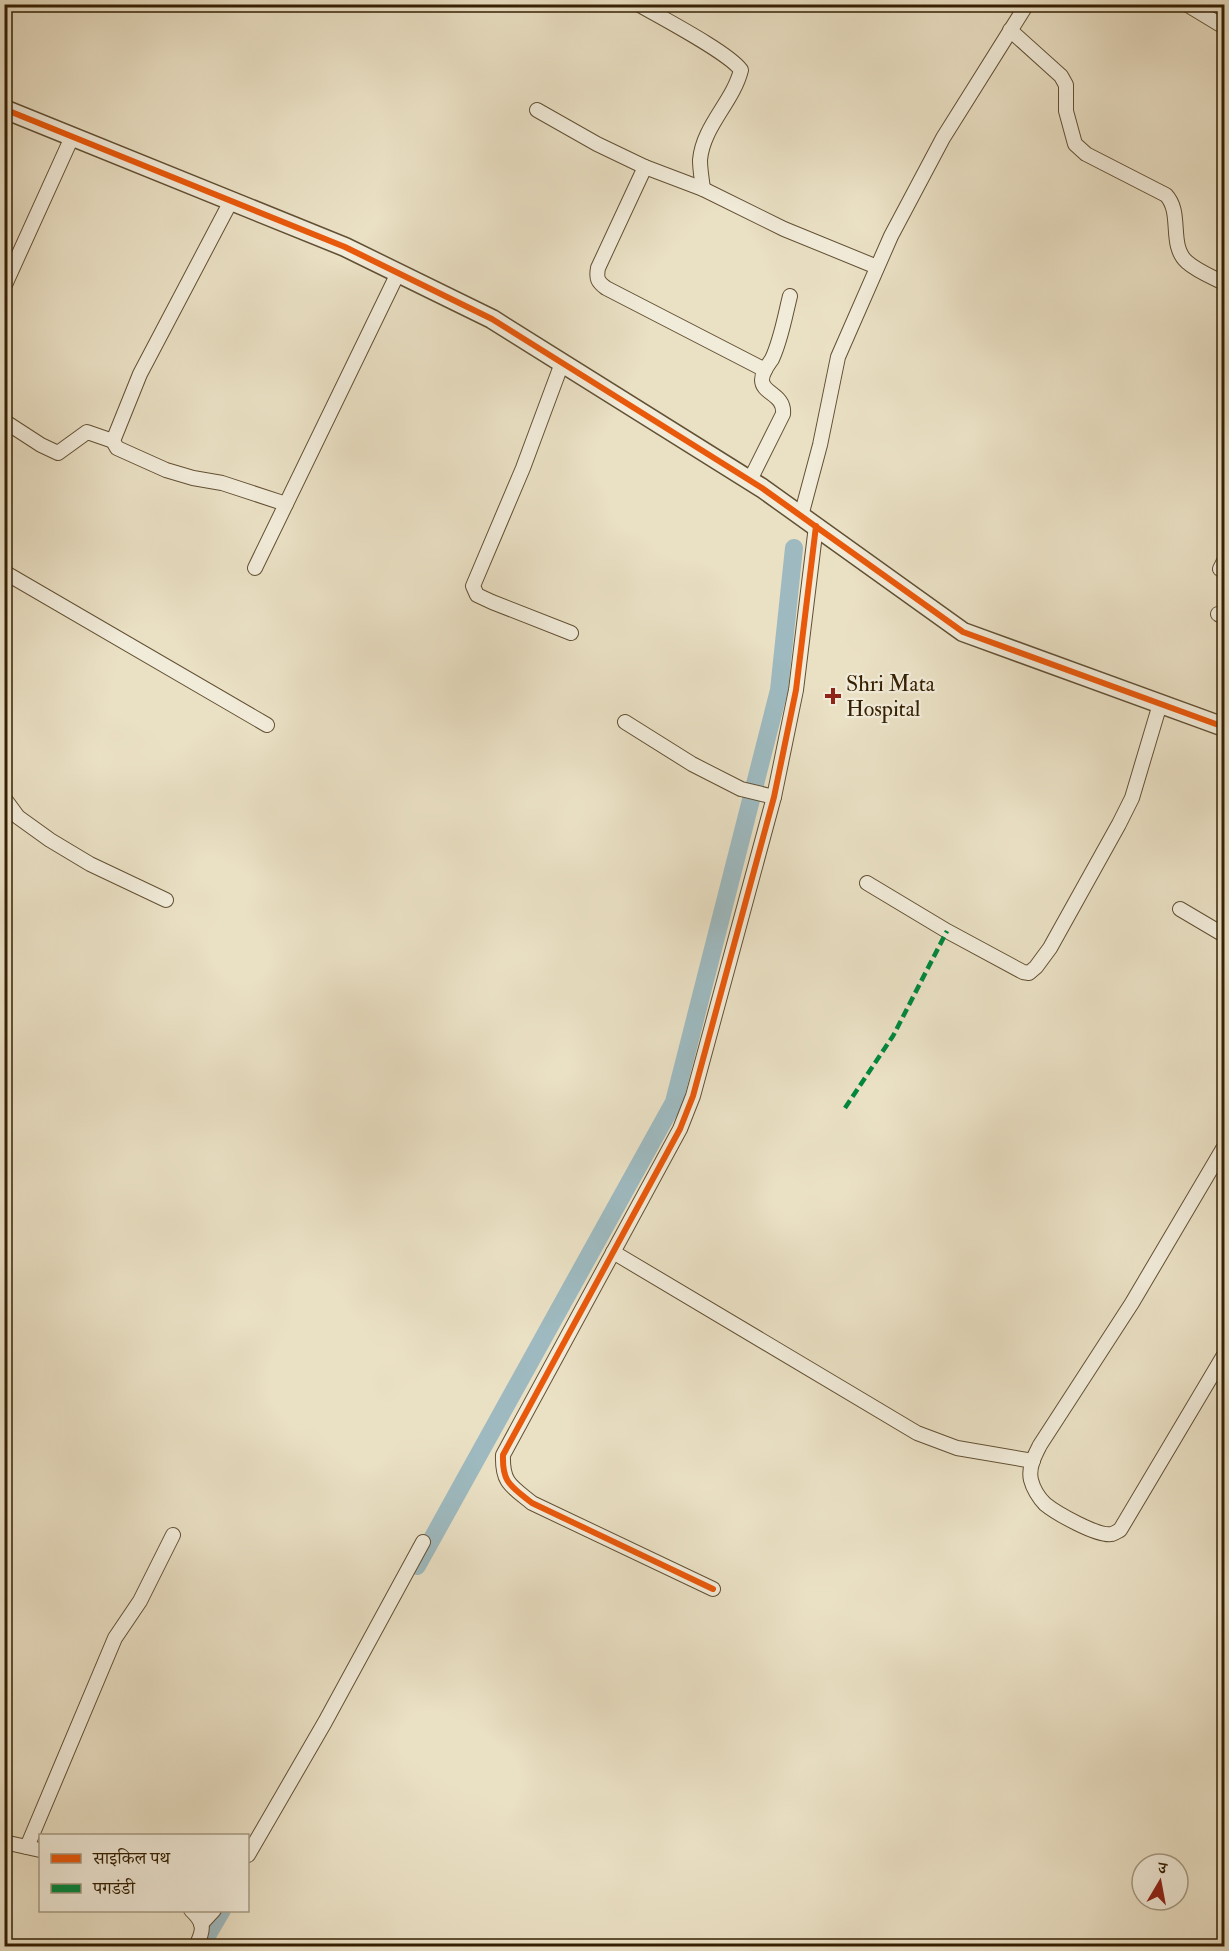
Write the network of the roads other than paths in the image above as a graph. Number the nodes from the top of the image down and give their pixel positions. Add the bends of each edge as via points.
1 (638, 4) edge
2 (1026, 4) edge
3 (1186, 4) edge
4 (1224, 27) edge
5 (1010, 30) junction
6 (4, 109) edge
7 (537, 110) dead end
8 (72, 137) junction
9 (645, 167) junction
10 (703, 189) junction
11 (231, 201) junction
12 (877, 267) junction
13 (398, 273) junction
14 (1224, 283) edge
15 (4, 286) edge
16 (790, 296) dead end
17 (562, 363) junction
18 (765, 369) junction
19 (4, 421) edge
20 (113, 441) junction
21 (750, 480) junction
22 (286, 504) junction
23 (808, 521) junction
24 (255, 568) dead end
25 (4, 572) edge
26 (571, 633) dead end
27 (1160, 704) junction
28 (625, 722) dead end
29 (267, 725) dead end
30 (1224, 727) edge
31 (772, 797) junction
32 (4, 798) edge
33 (18, 817) junction
34 (4, 824) edge
35 (867, 883) dead end
36 (166, 900) dead end
37 (1180, 909) dead end
38 (1224, 935) edge
39 (1223, 1151) edge
40 (613, 1252) junction
41 (1224, 1355) edge
42 (1033, 1461) junction
43 (173, 1535) dead end
44 (423, 1542) dead end
45 (713, 1589) dead end
46 (40, 1834) edge
47 (4, 1842) edge
48 (34, 1849) edge
49 (249, 1853) edge
50 (191, 1912) edge
51 (213, 1912) edge
52 (201, 1924) junction
53 (196, 1947) edge

1 - 10 street via 730,59 741,70 708,132 700,162
2 - 5 street
3 - 4 street
5 - 12 street via 943,138
5 - 14 street via 1061,76 1066,85 1066,111 1075,144 1086,154 1166,195 1174,210 1181,255
6 - 8 street
7 - 9 street
8 - 11 street
8 - 15 street
9 - 10 street
9 - 18 street via 596,277 606,288
10 - 12 street via 784,229
11 - 13 street
11 - 20 street via 140,374
12 - 23 street via 838,357
13 - 17 street via 492,319
13 - 22 street
16 - 18 street via 776,351
17 - 21 street
17 - 26 street via 473,586 477,595
18 - 21 street via 763,385 780,401 783,414
19 - 20 street via 58,453 87,432
20 - 22 street via 117,448 166,470
21 - 23 street
22 - 24 street
23 - 27 street via 963,632
23 - 31 street via 796,690
25 - 29 street
27 - 30 street
27 - 35 street via 1132,798 1050,948 1029,973 947,931
28 - 31 street via 692,764 751,792
31 - 40 street via 693,1096 680,1129
32 - 33 street
33 - 34 street
33 - 36 street via 90,864
37 - 38 street
39 - 42 street
40 - 42 street via 917,1434 957,1448
40 - 45 street via 503,1455 502,1472 511,1486 532,1503
41 - 42 street via 1120,1530 1111,1534 1098,1532 1043,1502 1030,1477
43 - 46 street via 140,1601 115,1638
44 - 49 street
47 - 48 street
50 - 52 street
51 - 52 street
52 - 53 street

